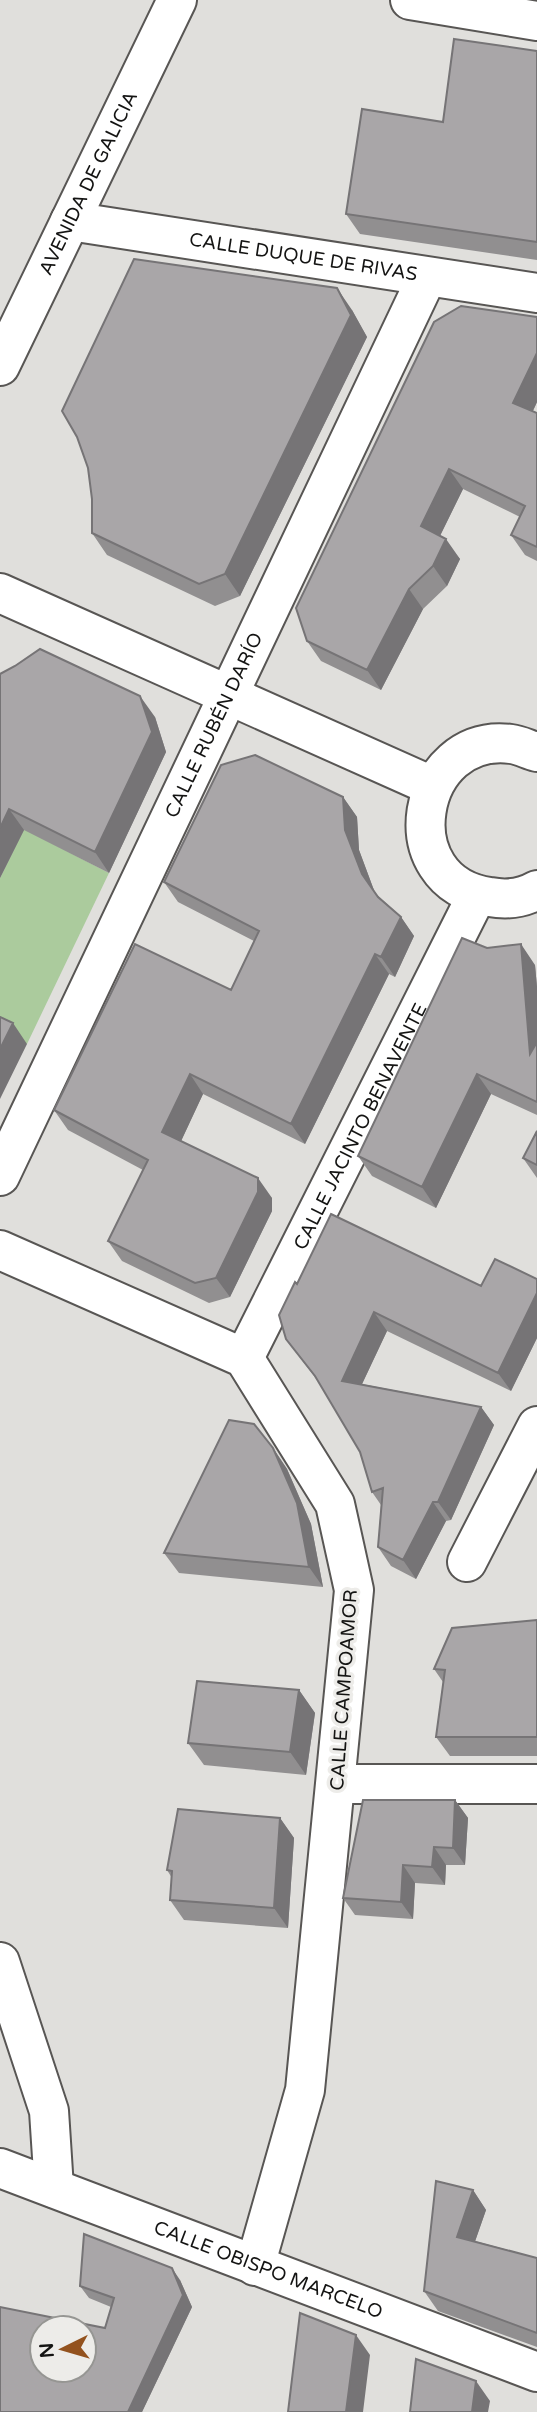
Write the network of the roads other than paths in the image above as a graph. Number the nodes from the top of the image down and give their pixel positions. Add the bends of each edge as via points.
1 (177, 0) edge
2 (410, 0) edge
3 (537, 21) edge
4 (70, 221) junction
5 (427, 277) junction
6 (537, 293) edge
7 (0, 366) edge
8 (0, 593) edge
9 (228, 695) junction
10 (537, 752) edge
11 (432, 786) junction
12 (537, 890) edge
13 (477, 895) junction
14 (0, 1176) edge
15 (0, 1250) edge
16 (244, 1358) junction
17 (537, 1426) edge
18 (467, 1562) dead end
19 (337, 1784) junction
20 (537, 1784) edge
21 (0, 1962) edge
22 (0, 2168) edge
23 (54, 2188) junction
24 (255, 2266) junction
25 (537, 2372) edge

1 - 4 street, AVENIDA DE GALICIA
2 - 3 street
4 - 5 street, CALLE DUQUE DE RIVAS
4 - 7 street, AVENIDA DE GALICIA
5 - 6 street, CALLE DUQUE DE RIVAS
5 - 9 street, CALLE RUBÉN DARÍO
8 - 9 street
9 - 11 street
9 - 14 street, CALLE RUBÉN DARÍO
10 - 11 street via 512,744 482,746 454,760
11 - 13 street via 424,819 427,843 438,867 457,885
12 - 13 street via 506,900
13 - 16 street, CALLE JACINTO BENAVENTE
15 - 16 street
16 - 19 street, CALLE CAMPOAMOR via 335,1504 341,1529 354,1590
17 - 18 street
19 - 20 street
19 - 24 street, CALLE CAMPOAMOR via 305,2090
21 - 23 street via 49,2111
22 - 23 street, CALLE OBISPO MARCELO
23 - 24 street, CALLE OBISPO MARCELO
24 - 25 street, CALLE OBISPO MARCELO

